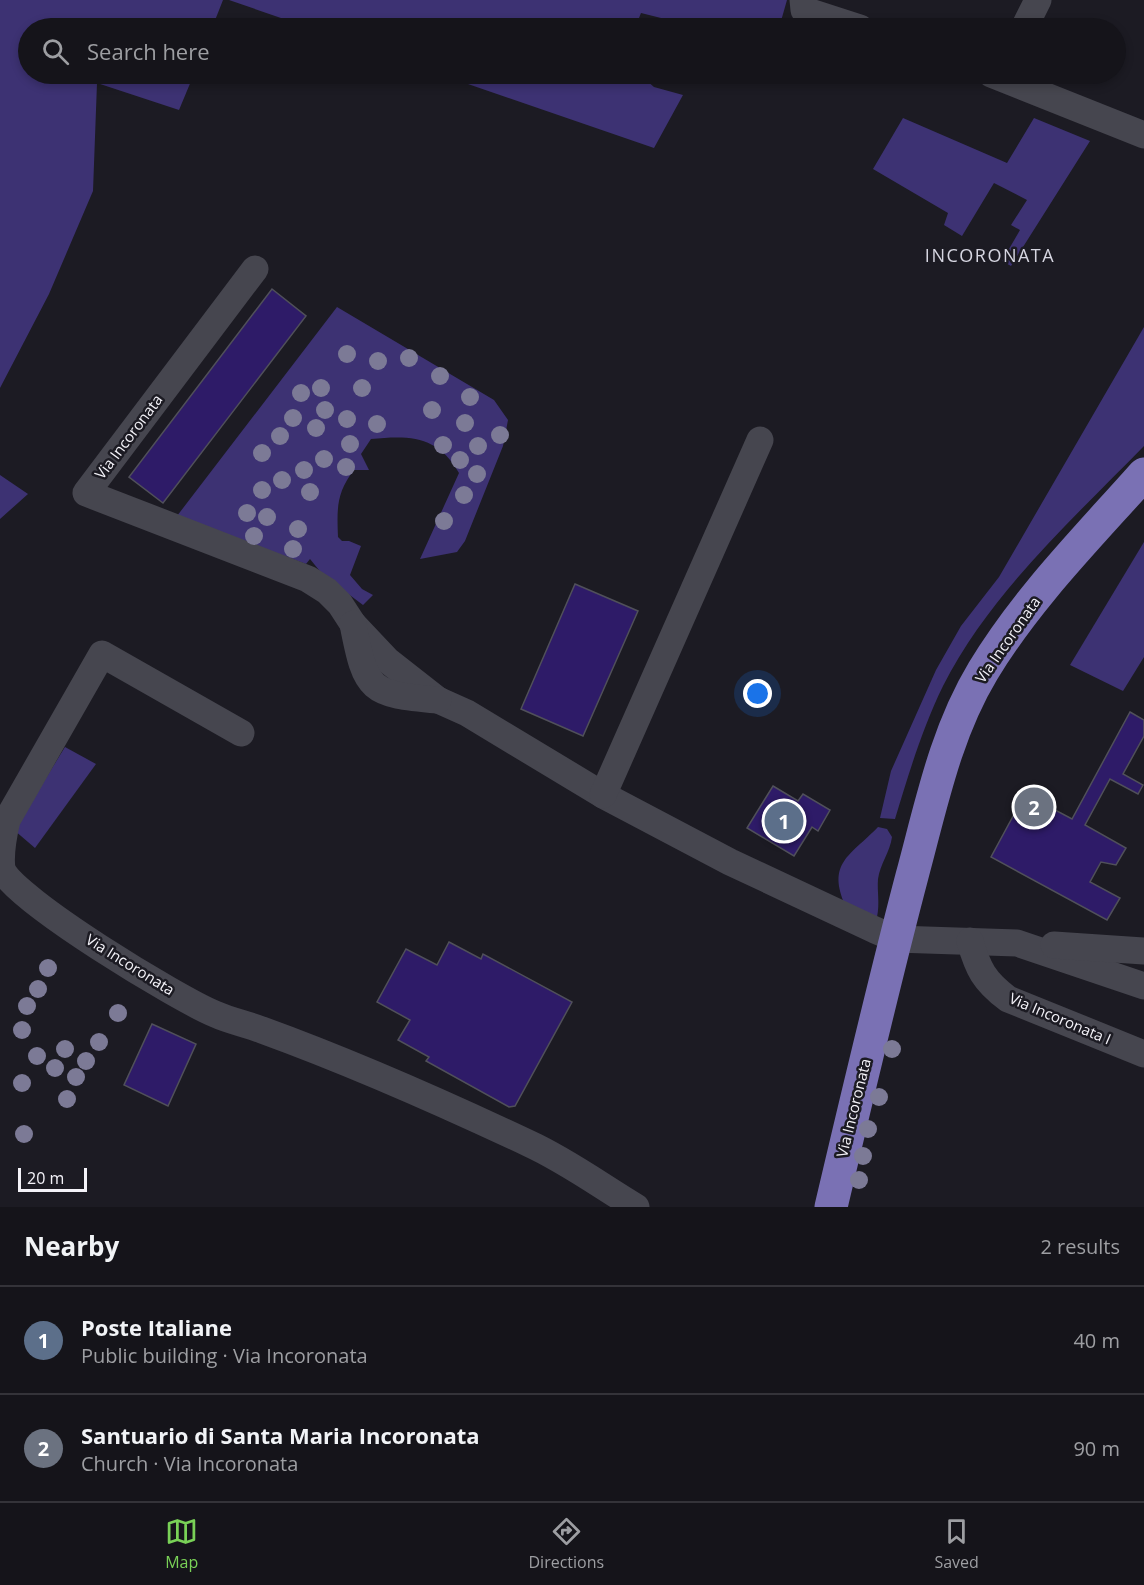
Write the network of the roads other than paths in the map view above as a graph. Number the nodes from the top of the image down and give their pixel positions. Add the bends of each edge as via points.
1 (1038, 0) edge
2 (804, 5) edge
3 (836, 18) edge
4 (1029, 18) edge
5 (1020, 84) edge
6 (1144, 135) edge
7 (255, 269) dead end
8 (760, 440) dead end
9 (1144, 474) edge
10 (241, 733) dead end
11 (603, 795) junction
12 (896, 939) junction
13 (970, 941) junction
14 (1017, 943) junction
15 (1144, 951) edge
16 (1144, 986) edge
17 (1144, 1054) edge
18 (636, 1207) edge
19 (831, 1207) edge

1 - 4 street
2 - 3 street
5 - 6 street
7 - 11 street, Via Incoronata via 86,493 308,579 327,591 387,660 438,700 467,713
8 - 11 street
9 - 12 main road, Via Incoronata via 1060,568 983,671 955,727 941,768
10 - 18 street, Via Incoronata via 102,654 7,820 2,869 19,890 63,924 184,999 533,1145
11 - 12 street, Via Incoronata via 730,862
12 - 13 street
12 - 19 main road, Via Incoronata
13 - 14 street
13 - 17 street, Via Incoronata I via 977,965 990,985 1008,999
14 - 15 street
14 - 16 street

